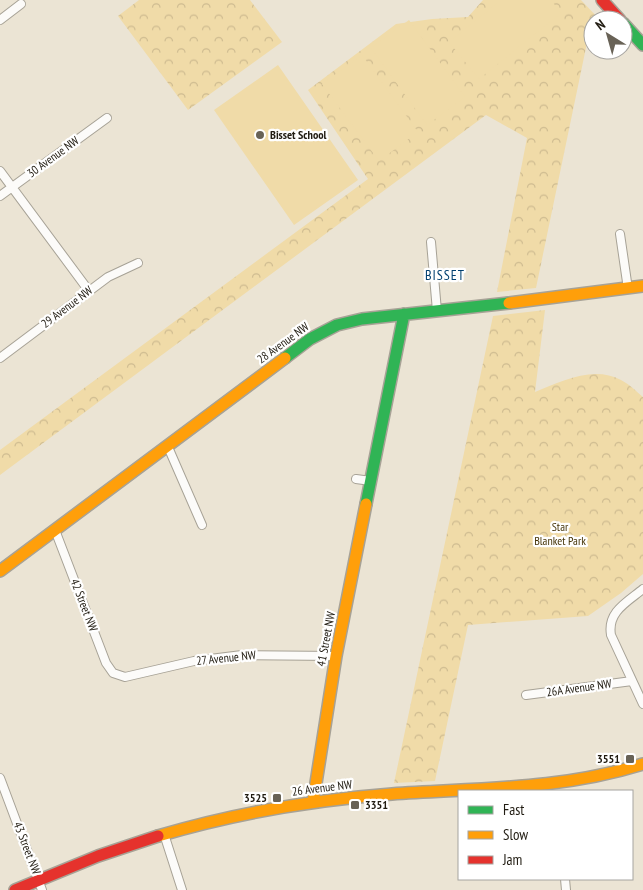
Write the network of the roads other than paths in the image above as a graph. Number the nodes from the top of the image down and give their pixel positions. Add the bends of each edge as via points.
1 (602, 0) edge
2 (21, 4) dead end
3 (611, 10) edge
4 (0, 20) edge
5 (633, 34) edge
6 (643, 46) edge
7 (106, 118) dead end
8 (0, 171) edge
9 (12, 187) junction
10 (0, 196) edge
11 (620, 234) dead end
12 (431, 242) dead end
13 (138, 263) dead end
14 (643, 286) edge
15 (628, 289) junction
16 (89, 291) junction
17 (437, 311) junction
18 (404, 314) junction
19 (0, 358) edge
20 (168, 447) junction
21 (356, 479) dead end
22 (370, 481) junction
23 (202, 525) dead end
24 (55, 530) junction
25 (0, 571) edge
26 (643, 589) edge
27 (336, 656) junction
28 (118, 676) joint
29 (632, 681) junction
30 (526, 695) dead end
31 (643, 704) edge
32 (643, 764) edge
33 (0, 778) edge
34 (552, 788) edge
35 (497, 790) edge
36 (458, 791) edge
37 (312, 802) junction
38 (164, 834) junction
39 (40, 885) edge
40 (15, 890) edge
41 (182, 890) edge

1 - 3 street
2 - 4 street
5 - 6 street
7 - 9 street, 30 Avenue NW
8 - 9 street
9 - 10 street, 30 Avenue NW
9 - 16 street
11 - 15 street
12 - 17 street
13 - 16 street, 29 Avenue NW via 108,277
14 - 15 street, 28 Avenue NW
15 - 17 street, 28 Avenue NW
16 - 19 street, 29 Avenue NW
17 - 18 street, 28 Avenue NW
18 - 20 street, 28 Avenue NW via 336,325 319,333
18 - 22 street, 41 Street NW
20 - 23 street
20 - 24 street, 28 Avenue NW
21 - 22 street
22 - 27 street, 41 Street NW
24 - 25 street, 28 Avenue NW
24 - 28 street, 42 Street NW via 106,663
26 - 29 street via 619,608 611,622 611,635
27 - 28 street, 27 Avenue NW via 242,655 186,663 132,677
27 - 37 street, 41 Street NW
29 - 30 street, 26A Avenue NW
29 - 31 street
32 - 34 street, 26 Avenue NW
33 - 39 street, 43 Street NW
34 - 35 street, 26 Avenue NW
36 - 37 street, 26 Avenue NW
37 - 38 street, 26 Avenue NW
38 - 39 street, 26 Avenue NW via 75,864
38 - 41 street
39 - 40 street, 26 Avenue NW

